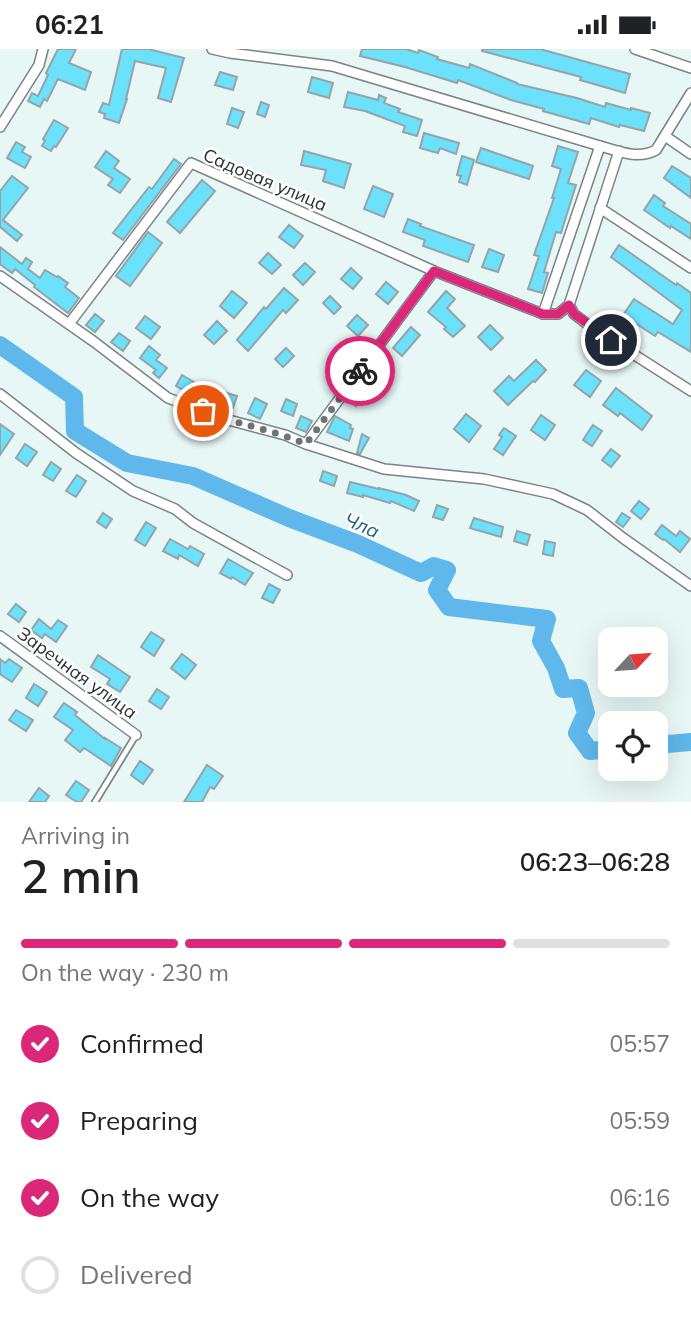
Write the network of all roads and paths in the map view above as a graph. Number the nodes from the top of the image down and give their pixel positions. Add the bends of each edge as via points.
1 (43, 49) edge
2 (212, 49) edge
3 (635, 49) edge
4 (231, 51) edge
5 (691, 68) edge
6 (691, 93) edge
7 (0, 127) edge
8 (662, 139) junction
9 (600, 146) junction
10 (619, 151) junction
11 (691, 154) edge
12 (600, 208) junction
13 (691, 268) edge
14 (434, 271) junction
15 (0, 276) edge
16 (569, 305) junction
17 (543, 314) junction
18 (69, 324) junction
19 (691, 391) edge
20 (0, 394) edge
21 (306, 444) junction
22 (287, 575) dead end
23 (691, 586) edge
24 (0, 636) edge
25 (136, 735) joint
26 (95, 802) edge

1 - 7 street via 39,65
2 - 4 street
3 - 5 street
4 - 9 street via 332,66
6 - 8 street
8 - 10 street via 647,155
8 - 11 street
9 - 10 street
9 - 17 street
10 - 12 street
12 - 13 street
12 - 16 street
14 - 17 street, Садовая улица
14 - 18 street, Садовая улица via 191,163
14 - 21 street
15 - 18 street
16 - 17 street via 558,314
16 - 19 street via 591,327
18 - 21 street via 168,398
20 - 22 street via 133,491 175,509
21 - 23 street via 384,469 484,479 553,494 587,510
24 - 25 street, Заречная улица
25 - 26 lane

